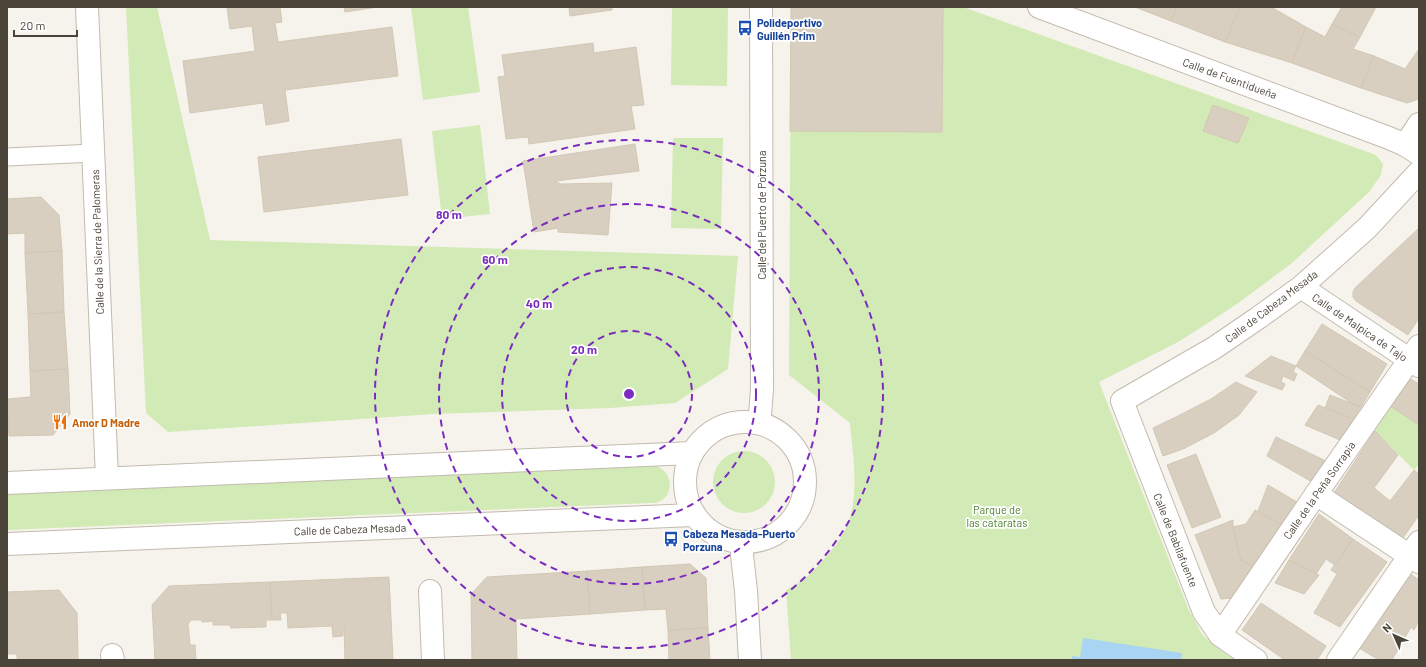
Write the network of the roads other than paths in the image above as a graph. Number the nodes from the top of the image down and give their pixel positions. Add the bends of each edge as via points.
1 (87, 7) edge
2 (761, 7) edge
3 (1039, 7) edge
4 (1065, 12) edge
5 (1419, 124) edge
6 (1412, 149) edge
7 (94, 153) junction
8 (7, 157) edge
9 (1419, 172) edge
10 (1301, 287) junction
11 (1416, 357) edge
12 (1122, 401) joint
13 (755, 422) junction
14 (692, 453) junction
15 (107, 478) junction
16 (7, 483) edge
17 (1316, 494) junction
18 (694, 515) junction
19 (743, 542) junction
20 (7, 544) edge
21 (1416, 553) edge
22 (430, 591) dead end
23 (1220, 635) junction
24 (433, 660) edge
25 (750, 660) edge
26 (1256, 660) edge
27 (1338, 660) edge

1 - 7 street, Calle de la Sierra de Palomeras
2 - 13 street, Calle del Puerto de Porzuna via 762,389 760,415
3 - 4 street, Calle de Fuentidueña
4 - 6 street, Calle de Fuentidueña
5 - 6 street
7 - 8 street
7 - 15 street, Calle de la Sierra de Palomeras
9 - 10 street, Calle de Cabeza Mesada via 1367,228
10 - 11 street, Calle de Malpica de Tajo
10 - 12 street, Calle de Cabeza Mesada via 1214,348
11 - 17 street, Calle de la Peña Sorrapia
12 - 23 street, Calle de Babilafuente via 1204,612
13 - 14 street via 736,422 718,427 703,438
13 - 19 street via 774,428 790,441 801,458 805,477 804,498 795,516 781,530 764,540
14 - 15 street
14 - 18 street via 686,468 684,484 687,500
15 - 16 street
17 - 21 street
17 - 23 street, Calle de la Peña Sorrapia
18 - 19 street via 707,529 724,539
18 - 20 street, Calle de Cabeza Mesada
19 - 25 street
21 - 27 street
22 - 24 street
23 - 26 street, Calle de Babilafuente

